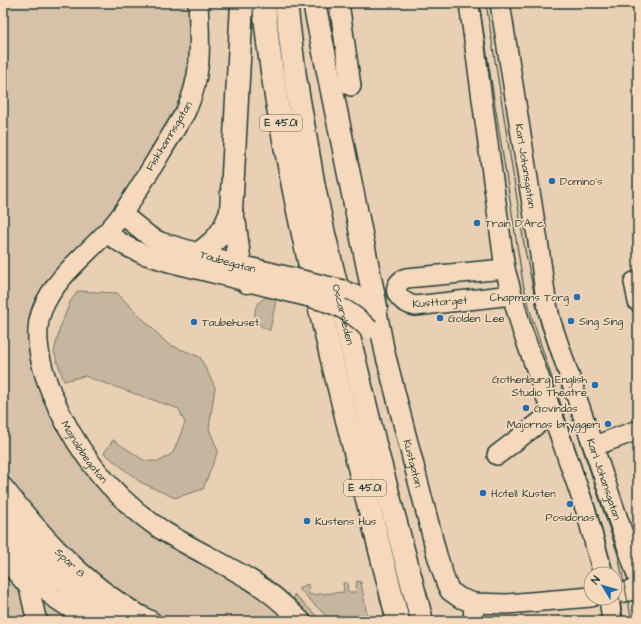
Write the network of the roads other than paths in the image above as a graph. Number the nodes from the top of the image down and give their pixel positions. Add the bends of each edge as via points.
1 (198, 3) edge
2 (242, 3) edge
3 (264, 3) edge
4 (286, 3) edge
5 (314, 3) edge
6 (339, 3) edge
7 (469, 3) edge
8 (500, 3) edge
9 (350, 86) dead end
10 (231, 212) junction
11 (122, 214) junction
12 (106, 233) junction
13 (198, 254) junction
14 (361, 261) junction
15 (505, 269) junction
16 (243, 274) junction
17 (638, 281) edge
18 (295, 286) junction
19 (343, 290) junction
20 (512, 295) junction
21 (321, 300) junction
22 (638, 302) edge
23 (370, 303) junction
24 (385, 353) junction
25 (552, 413) junction
26 (638, 430) edge
27 (594, 446) junction
28 (497, 456) dead end
29 (3, 487) edge
30 (3, 499) edge
31 (3, 511) edge
32 (3, 522) edge
33 (3, 534) edge
34 (3, 547) edge
35 (3, 557) edge
36 (601, 566) edge
37 (3, 567) edge
38 (638, 578) edge
39 (638, 589) edge
40 (623, 592) edge
41 (583, 598) edge
42 (610, 606) edge
43 (474, 612) edge
44 (30, 621) edge
45 (38, 621) edge
46 (77, 621) edge
47 (90, 621) edge
48 (104, 621) edge
49 (118, 621) edge
50 (132, 621) edge
51 (151, 621) edge
52 (301, 621) edge
53 (398, 621) edge
54 (422, 621) edge
55 (612, 621) edge

1 - 11 street, Fiskhamnsgatan via 199,65 192,98
2 - 10 highway
3 - 53 highway, Oscarsleden / E 45.01 via 277,98 304,242
4 - 54 highway, Oscarsleden / E 45.01 via 295,77 324,234 376,448
5 - 14 highway
6 - 9 street
7 - 15 street
8 - 27 street, Karl Johansgatan via 546,300 551,322
10 - 13 highway via 214,243
10 - 16 highway
11 - 12 street, Majnabbegatan
11 - 13 street, Taubegatan via 160,242
12 - 16 street, Taubegatan via 143,254 168,262
12 - 52 street, Majnabbegatan via 56,286 42,311 39,324 38,349 46,381 68,428 82,452 126,503 165,532 269,592
13 - 16 street, Taubegatan
14 - 19 highway
14 - 23 highway
15 - 20 street
15 - 20 street, Kusttorget via 406,278 401,280 397,291 403,302 415,306
16 - 18 street, Taubegatan
17 - 22 street via 634,282
18 - 19 street, Taubegatan, bridge
18 - 21 street, Taubegatan, bridge
19 - 21 street via 334,297
19 - 23 street, Taubegatan
20 - 25 street
21 - 24 street, Taubegatan, bridge via 334,304 358,318
23 - 24 street, Kustgatan
24 - 43 street, Kustgatan via 446,583 450,591
25 - 28 street
25 - 36 street via 586,511
26 - 27 street
27 - 38 street, Karl Johansgatan
29 - 51 street, Spår 8 via 22,511 82,573 105,593
30 - 50 street via 62,565 98,598
31 - 49 street via 42,558 65,580 81,595
32 - 48 street via 56,587
33 - 47 street via 53,597
34 - 46 street via 53,605
35 - 45 street via 29,587
37 - 44 street via 23,590
39 - 40 street
41 - 43 street, Kustgatan via 507,604
42 - 55 street

